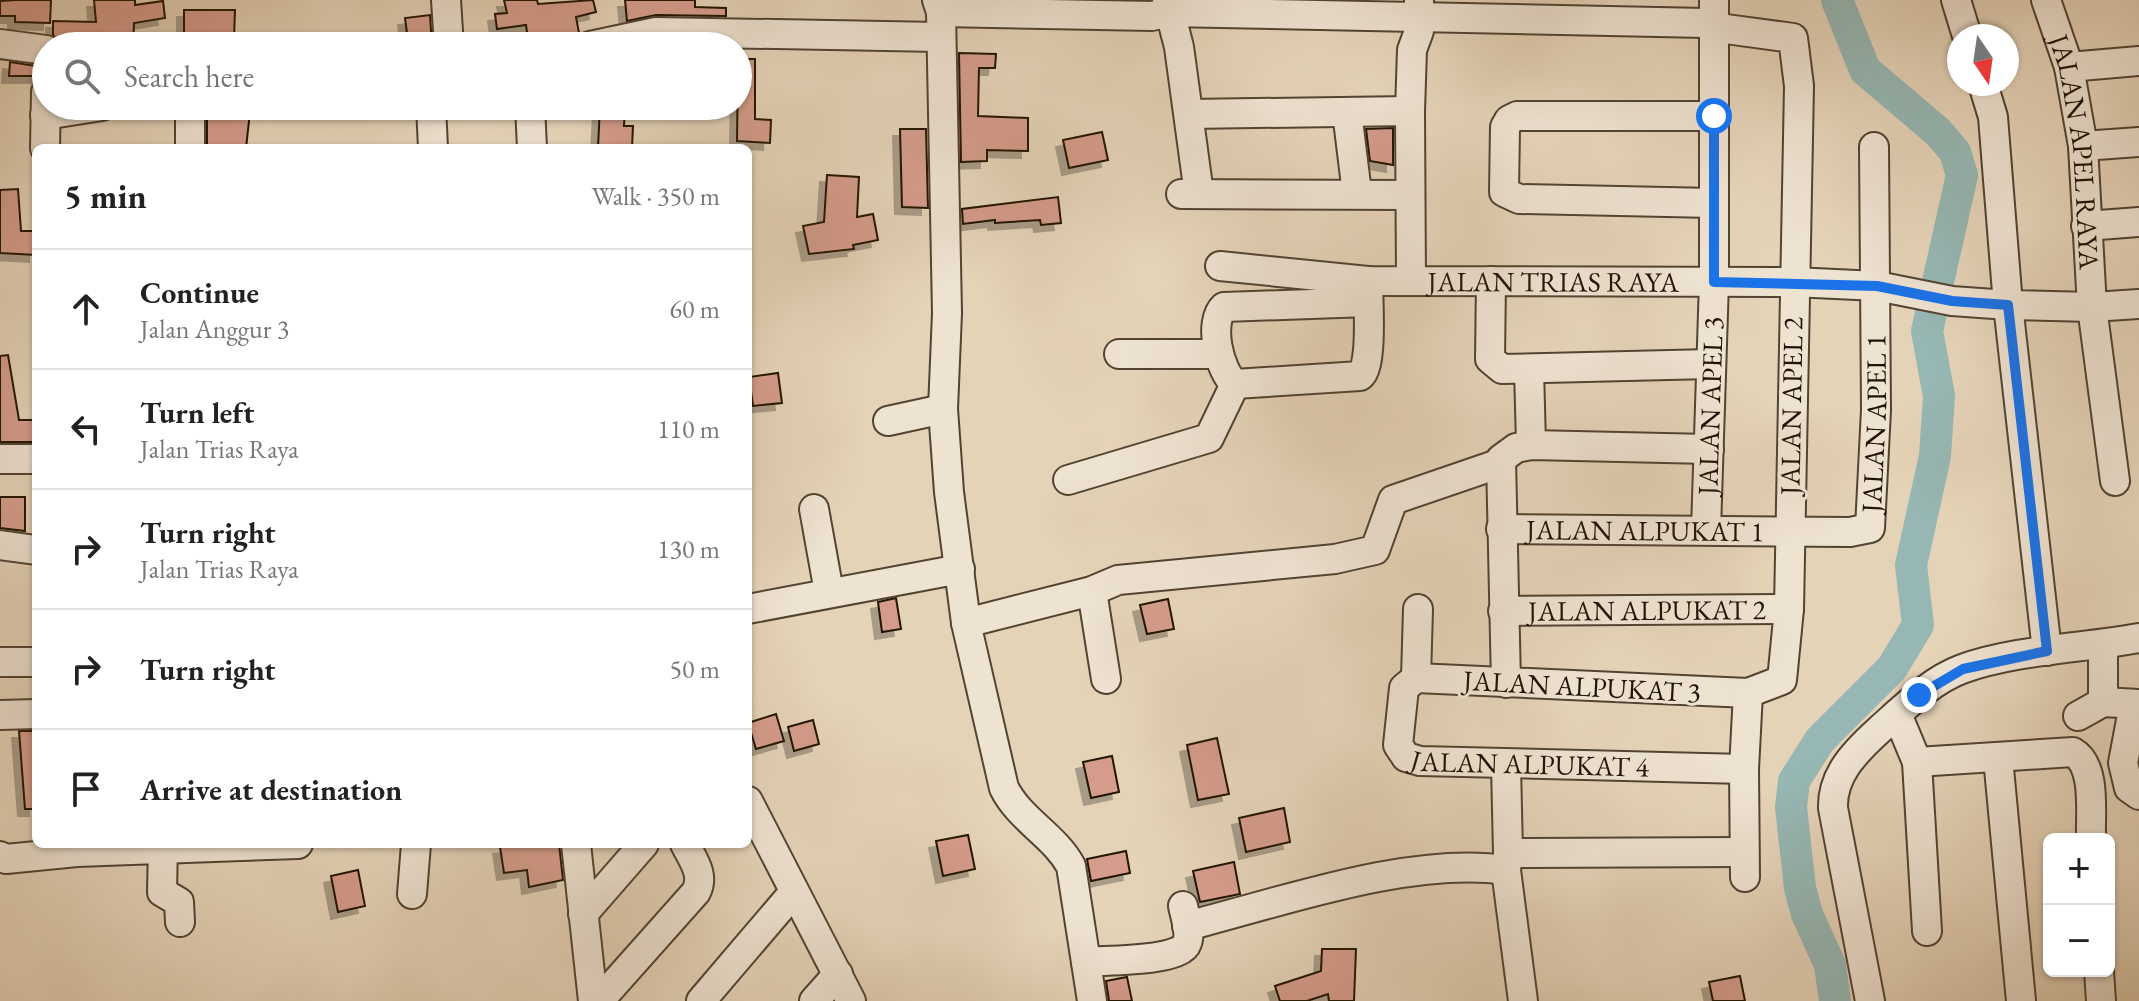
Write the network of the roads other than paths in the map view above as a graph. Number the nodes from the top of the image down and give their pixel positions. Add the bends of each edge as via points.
1 (446, 0) edge
2 (1956, 0) edge
3 (2046, 0) edge
4 (940, 16) edge
5 (1168, 20) edge
6 (1412, 22) edge
7 (1963, 24) edge
8 (1721, 25) edge
9 (448, 32) edge
10 (656, 32) edge
11 (0, 44) edge
12 (32, 48) edge
13 (2139, 61) edge
14 (2069, 67) junction
15 (1987, 96) edge
16 (1410, 111) junction
17 (1347, 112) junction
18 (1189, 114) junction
19 (1714, 116) junction
20 (45, 120) edge
21 (190, 120) edge
22 (432, 120) edge
23 (531, 120) edge
24 (2139, 142) edge
25 (45, 144) edge
26 (190, 144) edge
27 (433, 144) edge
28 (532, 144) edge
29 (2083, 146) junction
30 (1874, 147) dead end
31 (1357, 193) junction
32 (1410, 195) junction
33 (1714, 203) junction
34 (2139, 222) edge
35 (2086, 226) junction
36 (1220, 266) dead end
37 (1411, 281) junction
38 (1491, 281) junction
39 (1714, 282) junction
40 (1794, 282) junction
41 (1877, 286) junction
42 (1368, 291) junction
43 (2139, 304) edge
44 (2008, 305) junction
45 (2092, 307) junction
46 (1119, 354) dead end
47 (1218, 354) junction
48 (1711, 364) junction
49 (1529, 369) junction
50 (1235, 384) junction
51 (943, 409) junction
52 (888, 421) dead end
53 (1531, 445) junction
54 (1709, 449) junction
55 (0, 459) edge
56 (32, 459) edge
57 (1501, 463) junction
58 (1068, 480) dead end
59 (2115, 481) dead end
60 (814, 509) dead end
61 (1501, 529) junction
62 (1706, 530) junction
63 (1789, 530) junction
64 (0, 545) edge
65 (32, 549) edge
66 (960, 569) junction
67 (1092, 591) junction
68 (829, 592) junction
69 (752, 608) edge
70 (1418, 609) dead end
71 (1789, 609) junction
72 (1503, 611) junction
73 (966, 623) junction
74 (2139, 638) edge
75 (2103, 644) junction
76 (2047, 651) junction
77 (0, 662) edge
78 (32, 662) edge
79 (1416, 678) junction
80 (1106, 679) dead end
81 (1506, 683) junction
82 (1748, 693) junction
83 (2103, 702) junction
84 (2137, 704) edge
85 (32, 714) edge
86 (1897, 714) junction
87 (0, 715) edge
88 (2078, 716) dead end
89 (1998, 758) junction
90 (1917, 762) junction
91 (1506, 766) junction
92 (1744, 769) junction
93 (2139, 795) edge
94 (752, 809) edge
95 (2091, 833) edge
96 (77, 848) edge
97 (163, 848) edge
98 (416, 848) edge
99 (576, 848) edge
100 (641, 848) edge
101 (687, 848) edge
102 (0, 856) edge
103 (1507, 862) junction
104 (794, 892) junction
105 (412, 894) dead end
106 (583, 914) junction
107 (180, 922) dead end
108 (1927, 931) dead end
109 (1086, 962) junction
110 (838, 974) junction
111 (2099, 977) edge
112 (596, 1001) edge
113 (701, 1001) edge
114 (814, 1001) edge
115 (851, 1001) edge
116 (1092, 1001) edge
117 (1523, 1001) edge
118 (1870, 1001) edge
119 (2021, 1001) edge
120 (2101, 1001) edge

1 - 9 street
2 - 7 street
3 - 14 street, JALAN APEL RAYA
4 - 5 street
4 - 10 street
4 - 51 street via 947,313
5 - 6 street
5 - 18 street
6 - 8 street
6 - 16 street, JALAN TRIAS RAYA
8 - 19 street, JALAN APEL 3
8 - 40 street, JALAN APEL 2 via 1793,38 1799,86
11 - 12 street
13 - 14 street
14 - 29 street, JALAN APEL RAYA
15 - 44 street via 1993,117
16 - 17 street
16 - 32 street, JALAN TRIAS RAYA
17 - 18 street
17 - 31 street
18 - 31 street via 1190,194
19 - 33 street, JALAN APEL 3
19 - 33 street via 1517,116 1505,127 1504,156 1504,192 1511,198
20 - 25 street
21 - 26 street
22 - 27 street
23 - 28 street
24 - 29 street
29 - 35 street, JALAN APEL RAYA
30 - 41 street
31 - 32 street
32 - 37 street, JALAN TRIAS RAYA
33 - 39 street, JALAN APEL 3
34 - 35 street
35 - 45 street, JALAN APEL RAYA
36 - 42 street
37 - 38 street, JALAN TRIAS RAYA
37 - 42 street
38 - 39 street, JALAN TRIAS RAYA
38 - 49 street via 1490,359 1502,369
39 - 40 street, JALAN TRIAS RAYA
39 - 48 street, JALAN APEL 3
40 - 41 street, JALAN TRIAS RAYA
40 - 63 street, JALAN APEL 2
41 - 44 street, JALAN TRIAS RAYA via 1952,301
41 - 63 street, JALAN APEL 1 via 1870,528
42 - 47 street via 1230,304 1219,311
42 - 50 street via 1367,364 1360,376
43 - 45 street, JALAN TRIAS RAYA
44 - 45 street, JALAN TRIAS RAYA
44 - 76 street
45 - 59 street, JALAN APEL RAYA
46 - 47 street
47 - 50 street via 1226,377
48 - 49 street
48 - 54 street, JALAN APEL 3
49 - 53 street
50 - 58 street via 1209,438
51 - 52 street
51 - 66 street
53 - 54 street
53 - 57 street via 1516,448
54 - 62 street, JALAN APEL 3
55 - 56 street
57 - 61 street
57 - 67 street via 1393,500 1375,550 1335,559 1129,579
60 - 68 street
61 - 62 street, JALAN ALPUKAT 1
61 - 72 street
62 - 63 street, JALAN ALPUKAT 1
63 - 71 street, JALAN APEL 2
64 - 65 street
66 - 68 street
66 - 73 street
67 - 73 street
67 - 80 street
68 - 69 street
70 - 79 street
71 - 72 street, JALAN ALPUKAT 2
71 - 82 street, JALAN APEL 2 via 1782,680
72 - 81 street
73 - 109 street via 1004,788 1014,807 1063,850 1071,866
74 - 75 street
75 - 76 street
75 - 83 street
76 - 86 street via 1963,669
77 - 78 street
79 - 81 street, JALAN ALPUKAT 3
79 - 91 street, JALAN ALPUKAT 4 via 1404,688 1401,702 1398,745 1406,757
81 - 82 street, JALAN ALPUKAT 3
82 - 92 street
83 - 84 street
83 - 88 street
84 - 93 street via 2123,763 2129,788
85 - 87 street
86 - 90 street
86 - 118 street via 1849,762 1833,795
89 - 90 street
89 - 95 street via 2073,752 2082,758
89 - 119 street
90 - 108 street
91 - 92 street, JALAN ALPUKAT 4
91 - 103 street
92 - 103 street via 1744,865
94 - 104 street
96 - 102 street
97 - 107 street via 162,892 179,902
98 - 105 street
99 - 106 street
100 - 106 street
101 - 112 street via 700,873 696,892
103 - 109 street via 1427,868 1185,916 1189,941 1183,950 1170,956
103 - 117 street
104 - 110 street
104 - 113 street
106 - 112 street
109 - 116 street
110 - 114 street
110 - 115 street
111 - 120 street

